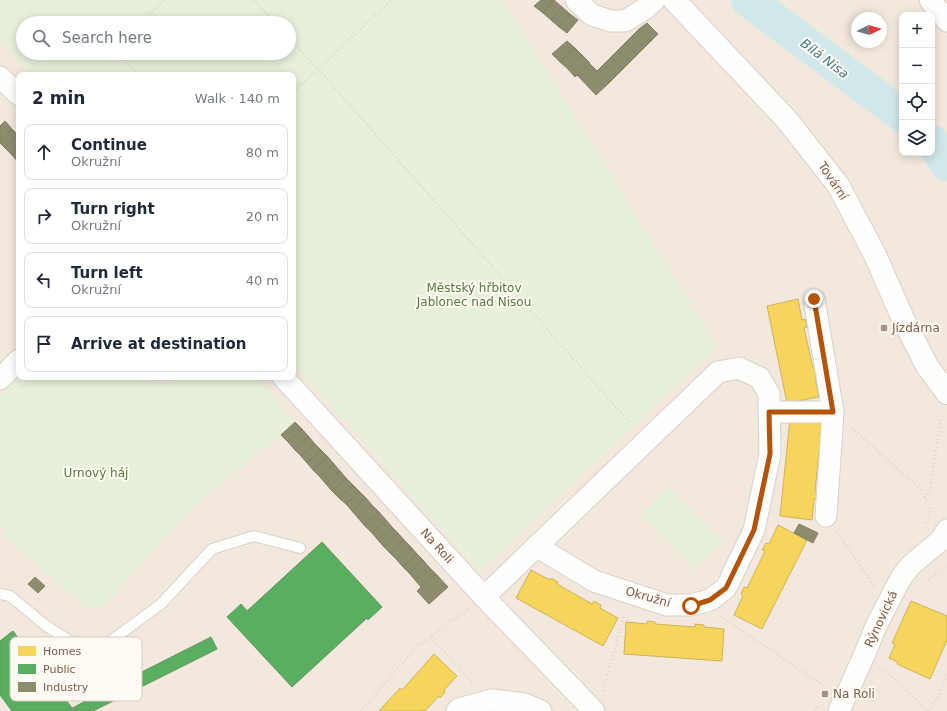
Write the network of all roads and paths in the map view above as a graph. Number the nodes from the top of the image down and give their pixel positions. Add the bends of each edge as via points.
1 (164, 0) edge
2 (254, 0) edge
3 (392, 0) edge
4 (576, 0) edge
5 (655, 0) edge
6 (674, 0) edge
7 (930, 0) edge
8 (147, 16) edge
9 (269, 16) edge
10 (947, 21) edge
11 (296, 45) edge
12 (124, 60) edge
13 (318, 69) junction
14 (134, 72) edge
15 (0, 77) edge
16 (296, 89) edge
17 (0, 90) edge
18 (16, 93) edge
19 (16, 95) edge
20 (814, 299) dead end
21 (16, 363) edge
22 (0, 379) edge
23 (286, 380) edge
24 (947, 393) edge
25 (769, 412) junction
26 (833, 412) junction
27 (942, 416) dead end
28 (630, 423) dead end
29 (925, 498) junction
30 (930, 512) dead end
31 (826, 516) joint
32 (945, 537) edge
33 (536, 546) junction
34 (300, 548) dead end
35 (875, 588) dead end
36 (630, 593) junction
37 (0, 594) edge
38 (484, 597) junction
39 (701, 603) junction
40 (64, 637) edge
41 (116, 637) edge
42 (431, 637) junction
43 (863, 658) junction
44 (947, 674) edge
45 (826, 687) dead end
46 (489, 702) junction
47 (598, 704) edge
48 (360, 711) edge
49 (457, 711) edge
50 (541, 711) edge
51 (839, 711) edge
52 (928, 711) edge

1 - 8 path
2 - 9 path
3 - 13 path
4 - 5 street via 592,15 611,21 625,21
6 - 24 street, Tovární via 787,120 838,185 875,255 927,366
7 - 10 street
11 - 13 path
12 - 14 path
13 - 16 path
13 - 28 path
15 - 18 street
17 - 19 street
20 - 26 street
21 - 22 street
23 - 38 street, Na Roli
25 - 26 street
25 - 33 street, Okružní via 769,394 760,378 739,368 718,372
25 - 39 street, Okružní via 770,454 754,530 726,588 710,600
26 - 29 path via 922,491
26 - 31 street
27 - 29 path via 930,490
29 - 30 path
31 - 35 path
32 - 43 street, Rýnovická via 911,565 900,578
33 - 36 street, Okružní via 594,581
33 - 38 street, Okružní
34 - 41 lane via 254,536 212,549 161,604
36 - 39 street, Okružní via 668,605 691,606
36 - 47 path
37 - 40 lane via 10,596
38 - 42 path
38 - 47 street, Na Roli
39 - 45 path
42 - 46 path
42 - 48 path via 418,646
43 - 51 street, Rýnovická
43 - 52 path via 886,671
44 - 52 path via 941,692
46 - 49 street
46 - 50 street via 492,700 525,704

